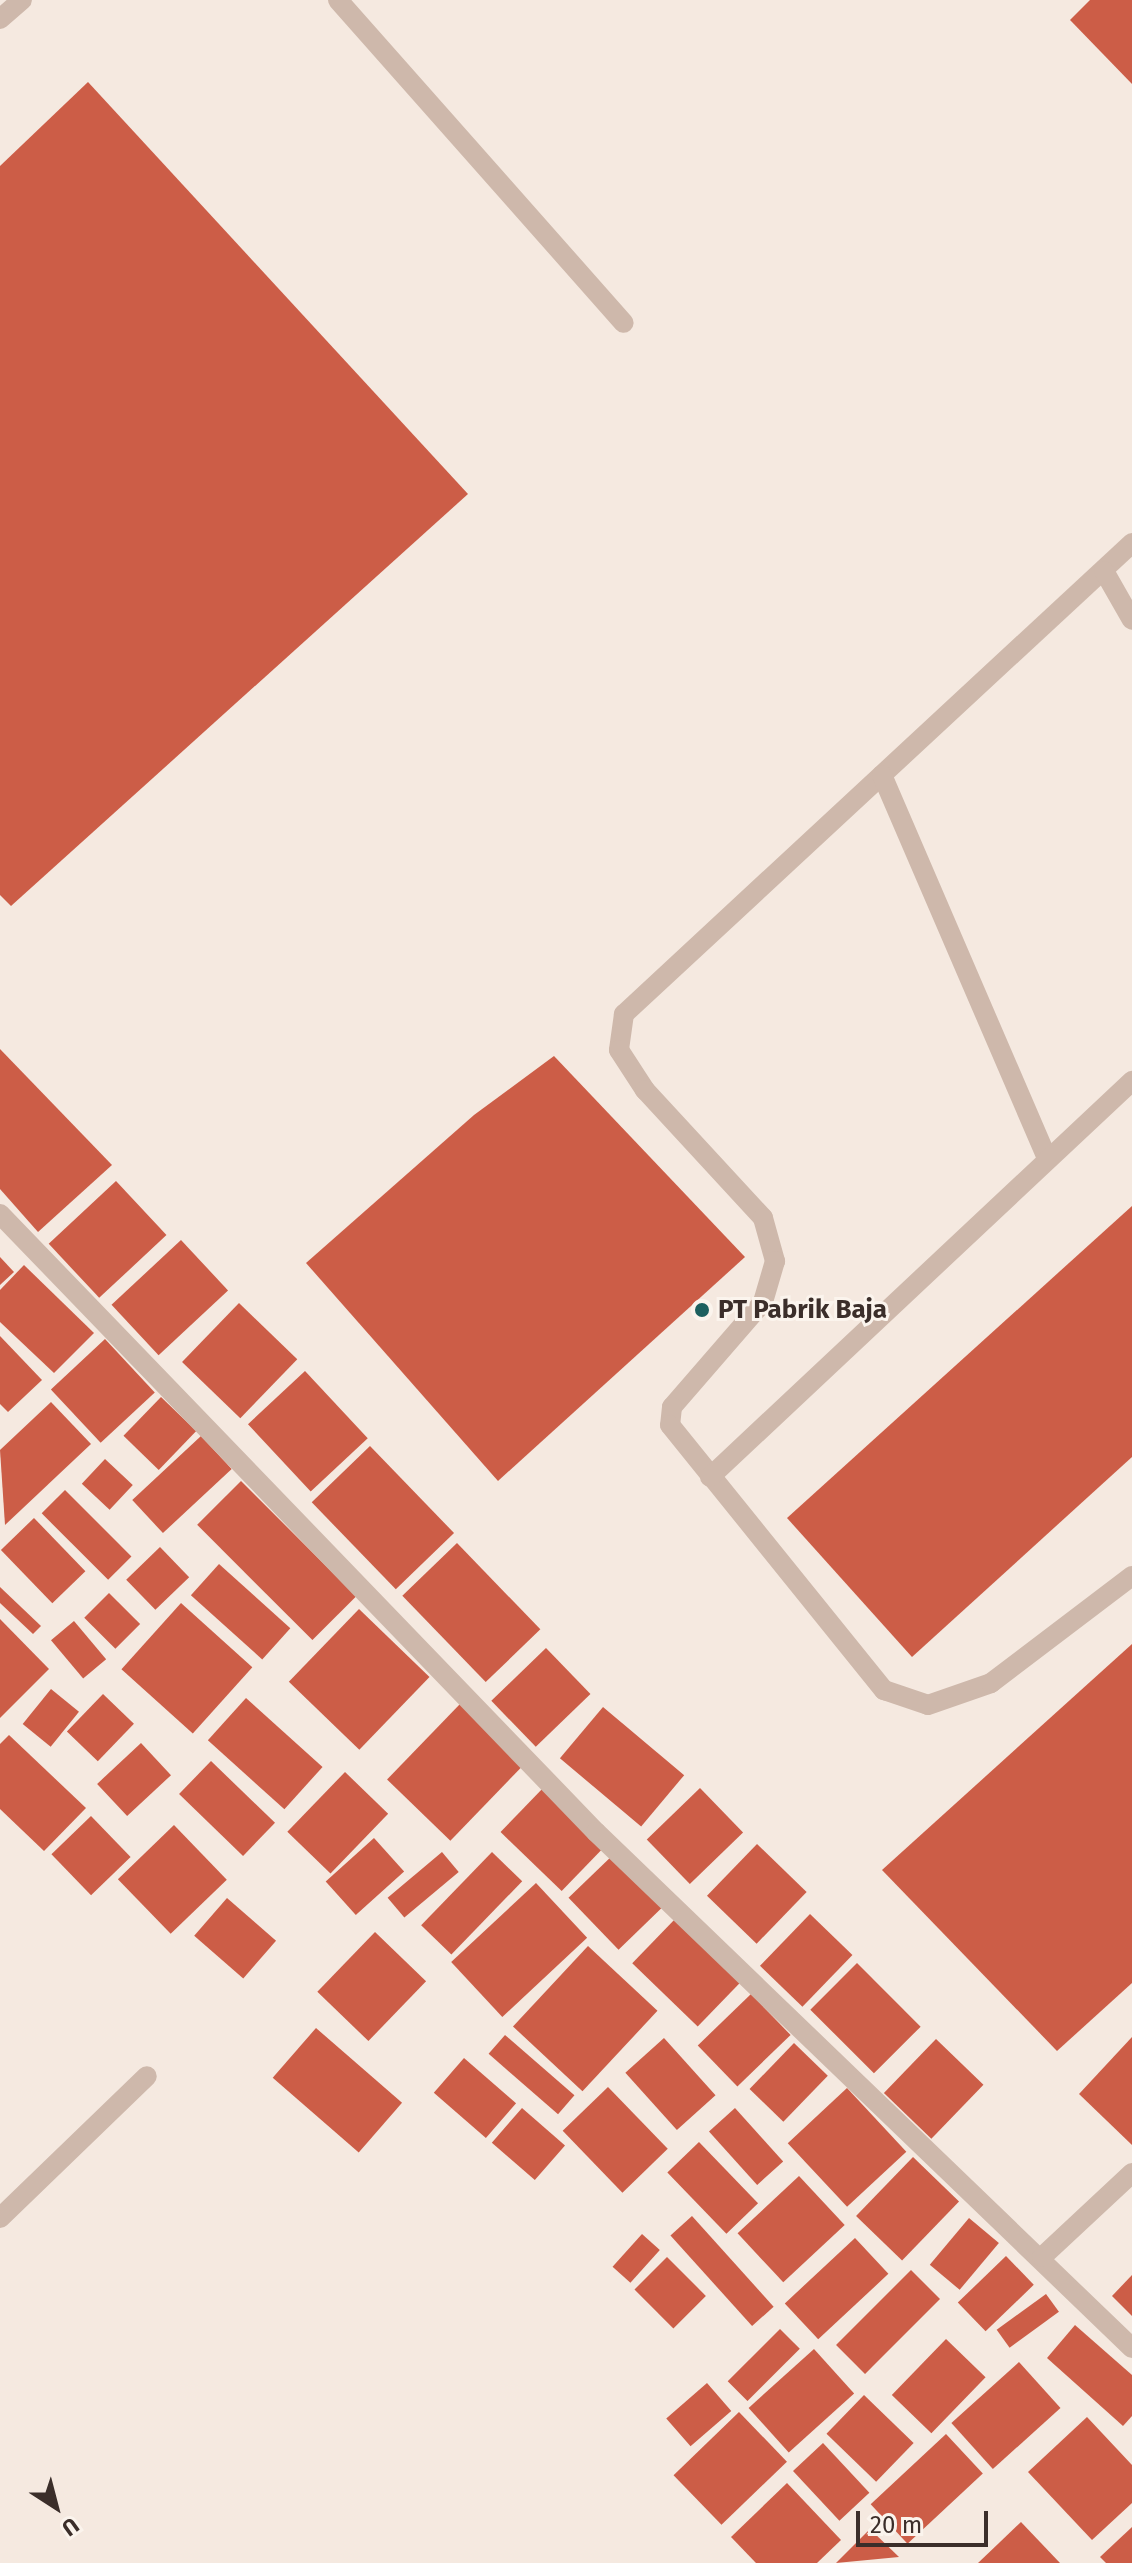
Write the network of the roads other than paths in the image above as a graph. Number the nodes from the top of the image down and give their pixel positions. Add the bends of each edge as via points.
1 (22, 0) edge
2 (338, 0) edge
3 (0, 19) edge
4 (624, 323) dead end
5 (1132, 543) edge
6 (1104, 571) junction
7 (1132, 620) edge
8 (882, 775) junction
9 (1132, 1081) edge
10 (1046, 1155) junction
11 (0, 1214) edge
12 (710, 1477) junction
13 (1132, 1576) edge
14 (147, 2076) dead end
15 (1132, 2173) edge
16 (0, 2218) edge
17 (1042, 2257) junction
18 (1132, 2348) edge

1 - 3 street
2 - 4 street
5 - 6 street
6 - 7 street
6 - 8 street
8 - 10 street
8 - 12 street via 624,1014 619,1050 645,1090 763,1218 775,1261 763,1302 672,1407 676,1437
9 - 10 street
10 - 12 street
11 - 17 street via 596,1832
12 - 13 street via 884,1690 900,1700 928,1705 991,1683
14 - 16 street
15 - 17 street
17 - 18 street

